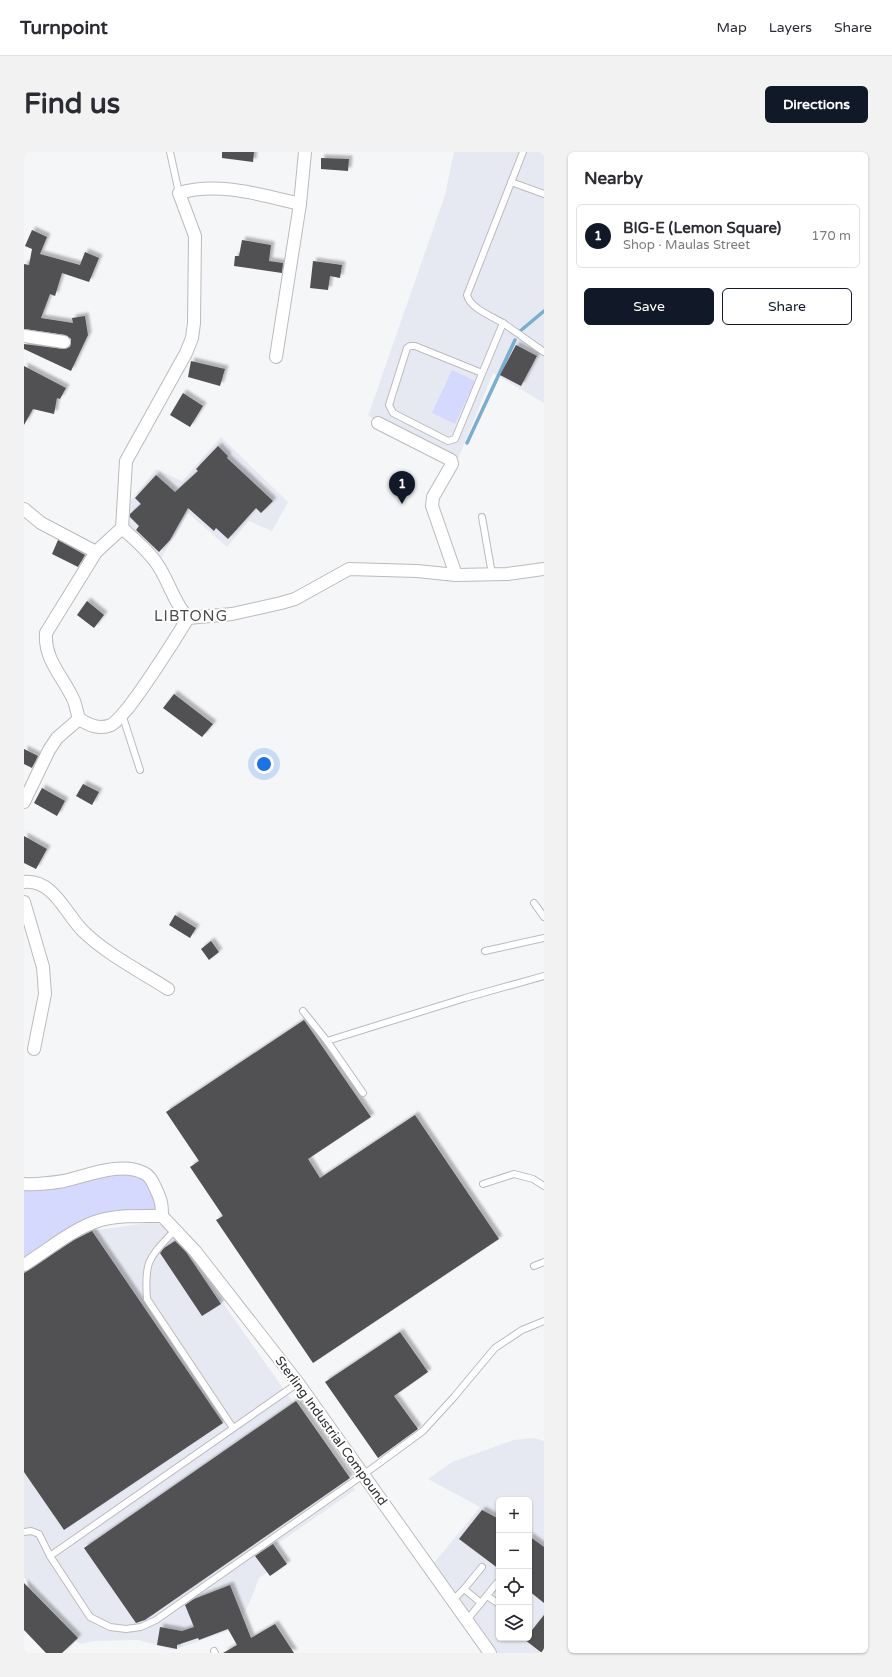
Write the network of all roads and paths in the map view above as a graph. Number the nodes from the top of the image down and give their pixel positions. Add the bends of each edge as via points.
1 (170, 152) edge
2 (305, 152) edge
3 (523, 152) edge
4 (512, 182) junction
5 (179, 193) junction
6 (544, 194) edge
7 (300, 204) junction
8 (503, 323) junction
9 (24, 336) edge
10 (64, 342) dead end
11 (544, 352) edge
12 (276, 357) dead end
13 (482, 373) junction
14 (378, 423) dead end
15 (24, 508) edge
16 (482, 517) dead end
17 (122, 528) junction
18 (96, 552) junction
19 (544, 569) edge
20 (492, 574) junction
21 (456, 575) junction
22 (188, 618) junction
23 (122, 714) junction
24 (79, 719) junction
25 (140, 770) dead end
26 (24, 802) edge
27 (24, 882) edge
28 (24, 902) edge
29 (534, 903) dead end
30 (544, 917) edge
31 (544, 938) edge
32 (484, 951) dead end
33 (544, 976) edge
34 (168, 989) dead end
35 (303, 1011) dead end
36 (327, 1041) junction
37 (34, 1049) dead end
38 (362, 1093) dead end
39 (24, 1184) edge
40 (483, 1184) dead end
41 (544, 1186) edge
42 (162, 1216) junction
43 (175, 1230) junction
44 (544, 1262) edge
45 (24, 1266) edge
46 (534, 1266) dead end
47 (544, 1321) edge
48 (298, 1383) junction
49 (233, 1428) junction
50 (363, 1475) junction
51 (24, 1532) edge
52 (50, 1556) junction
53 (482, 1567) dead end
54 (496, 1585) edge
55 (464, 1590) junction
56 (487, 1596) junction
57 (453, 1600) junction
58 (496, 1602) edge
59 (481, 1603) junction
60 (468, 1620) junction
61 (490, 1653) edge

1 - 5 lane
2 - 7 street
3 - 4 lane
4 - 6 lane
4 - 8 lane via 467,295 472,305
5 - 7 street via 218,188
5 - 17 street via 196,236 192,338 126,461
7 - 12 street
8 - 11 lane
8 - 13 lane
9 - 10 street
13 - 13 lane via 410,346 407,348 389,405 390,409 393,413 451,441 455,439
14 - 21 street via 451,460 452,464 433,497 432,506
15 - 18 street via 41,523
16 - 20 lane
17 - 18 street
17 - 22 street via 159,567 180,608
18 - 24 street via 46,633 48,654 74,701
19 - 20 street
20 - 21 street
21 - 22 street via 349,569 295,599 232,614
22 - 23 street via 146,685
23 - 24 street via 111,725 98,727
23 - 25 lane
24 - 26 street via 57,738
27 - 34 street via 41,884 53,893 84,932
28 - 37 street via 43,967 45,994
29 - 30 lane
31 - 32 lane
33 - 36 lane
35 - 36 lane
36 - 38 lane
39 - 42 street via 34,1185 109,1170 133,1169 145,1173 151,1179 162,1201
40 - 41 lane via 514,1174
42 - 43 street, Sterling Industrial Compound
42 - 45 street via 130,1216 101,1220 82,1227
43 - 48 street, Sterling Industrial Compound via 195,1251
43 - 49 lane via 148,1263 147,1299
44 - 46 lane
47 - 50 lane via 522,1330 495,1348 423,1431
48 - 49 lane
48 - 50 street, Sterling Industrial Compound
49 - 52 lane
50 - 52 lane via 156,1620 141,1627 110,1627 90,1618
50 - 57 street, Sterling Industrial Compound
51 - 52 lane via 39,1534
53 - 55 lane
54 - 56 lane
55 - 57 lane
55 - 59 lane
56 - 58 lane
56 - 59 lane
57 - 60 street, Sterling Industrial Compound
59 - 60 lane
60 - 61 street, Sterling Industrial Compound

